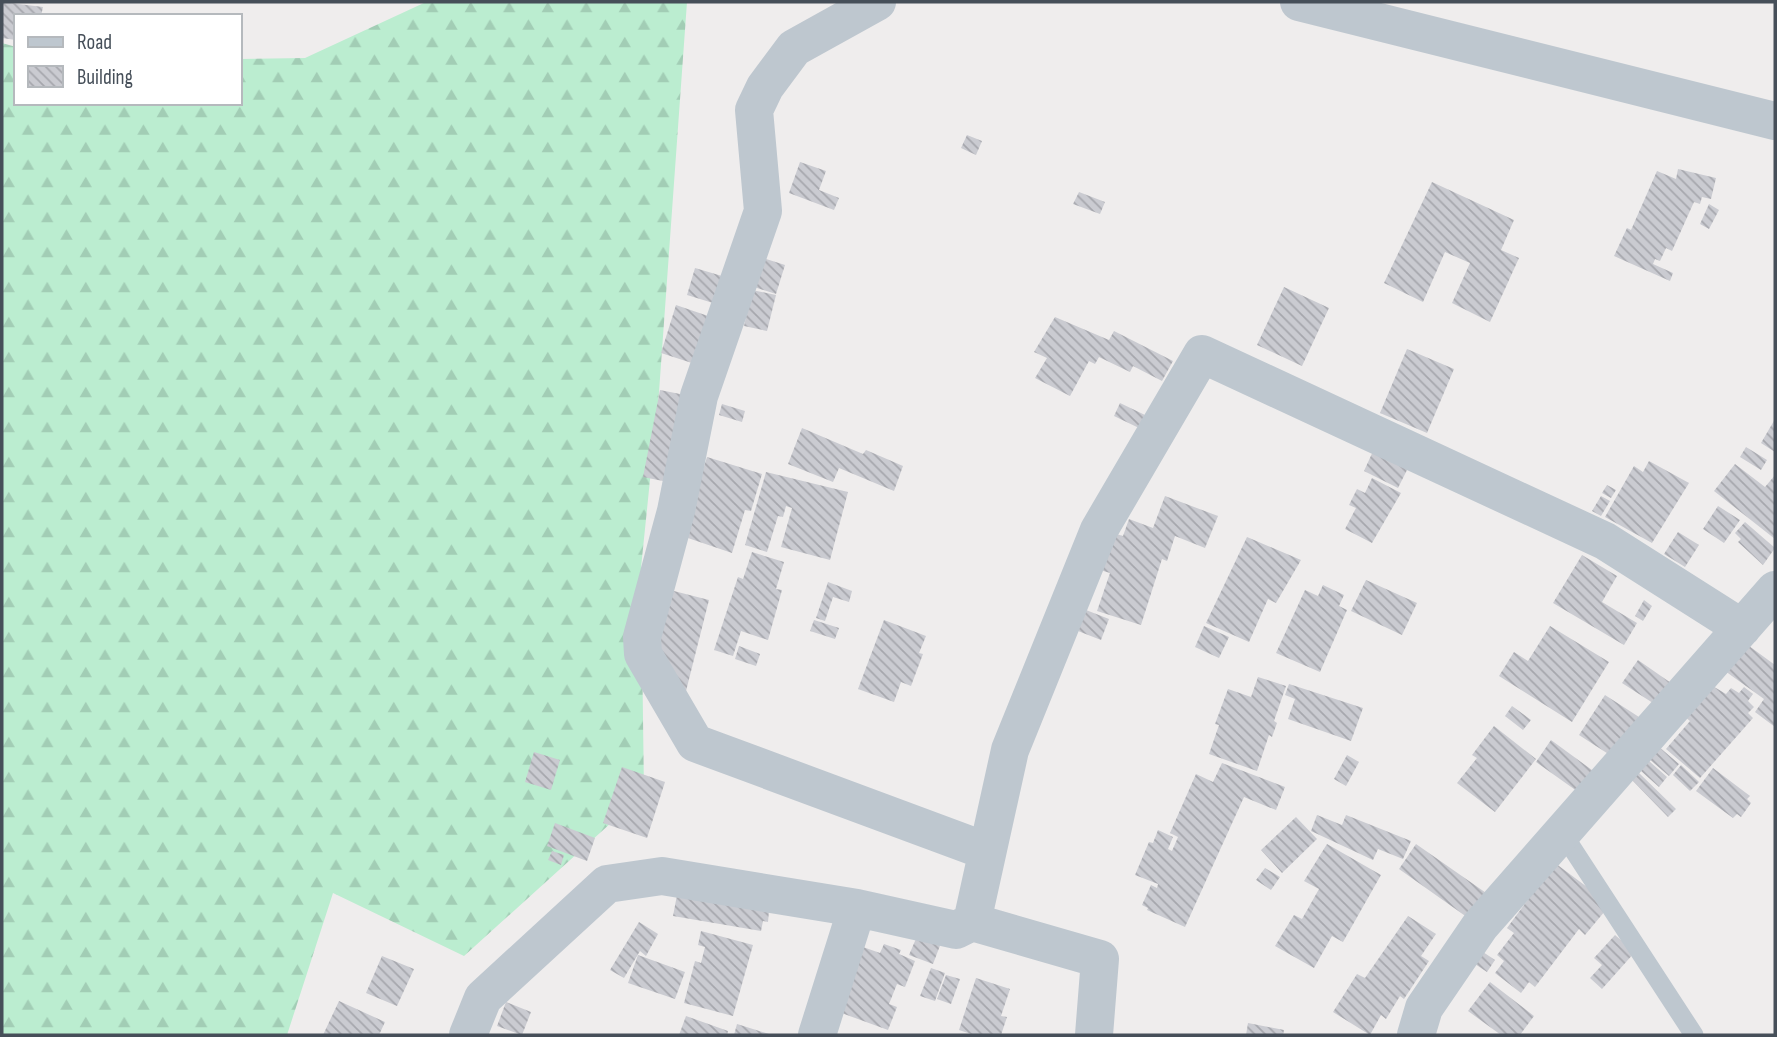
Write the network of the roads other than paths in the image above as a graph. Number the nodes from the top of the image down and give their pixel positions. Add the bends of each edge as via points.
1 (877, 2) edge
2 (1299, 2) edge
3 (1775, 121) edge
4 (1775, 590) edge
5 (1742, 628) junction
6 (1563, 834) junction
7 (986, 851) junction
8 (857, 908) junction
9 (972, 922) junction
10 (468, 1035) edge
11 (817, 1035) edge
12 (1094, 1035) edge
13 (1416, 1035) edge
14 (1694, 1035) edge

1 - 7 street via 794,48 754,110 763,211 699,396 676,512 642,637 643,654 695,743
2 - 3 street
4 - 5 street
5 - 6 street
5 - 7 street via 1605,541 1202,354 1099,530 1010,750
6 - 13 street via 1480,926 1424,1008
6 - 14 lane
7 - 9 street
8 - 9 street via 956,930
8 - 10 street via 662,876 607,884 483,998
8 - 11 street
9 - 12 street via 1100,959

